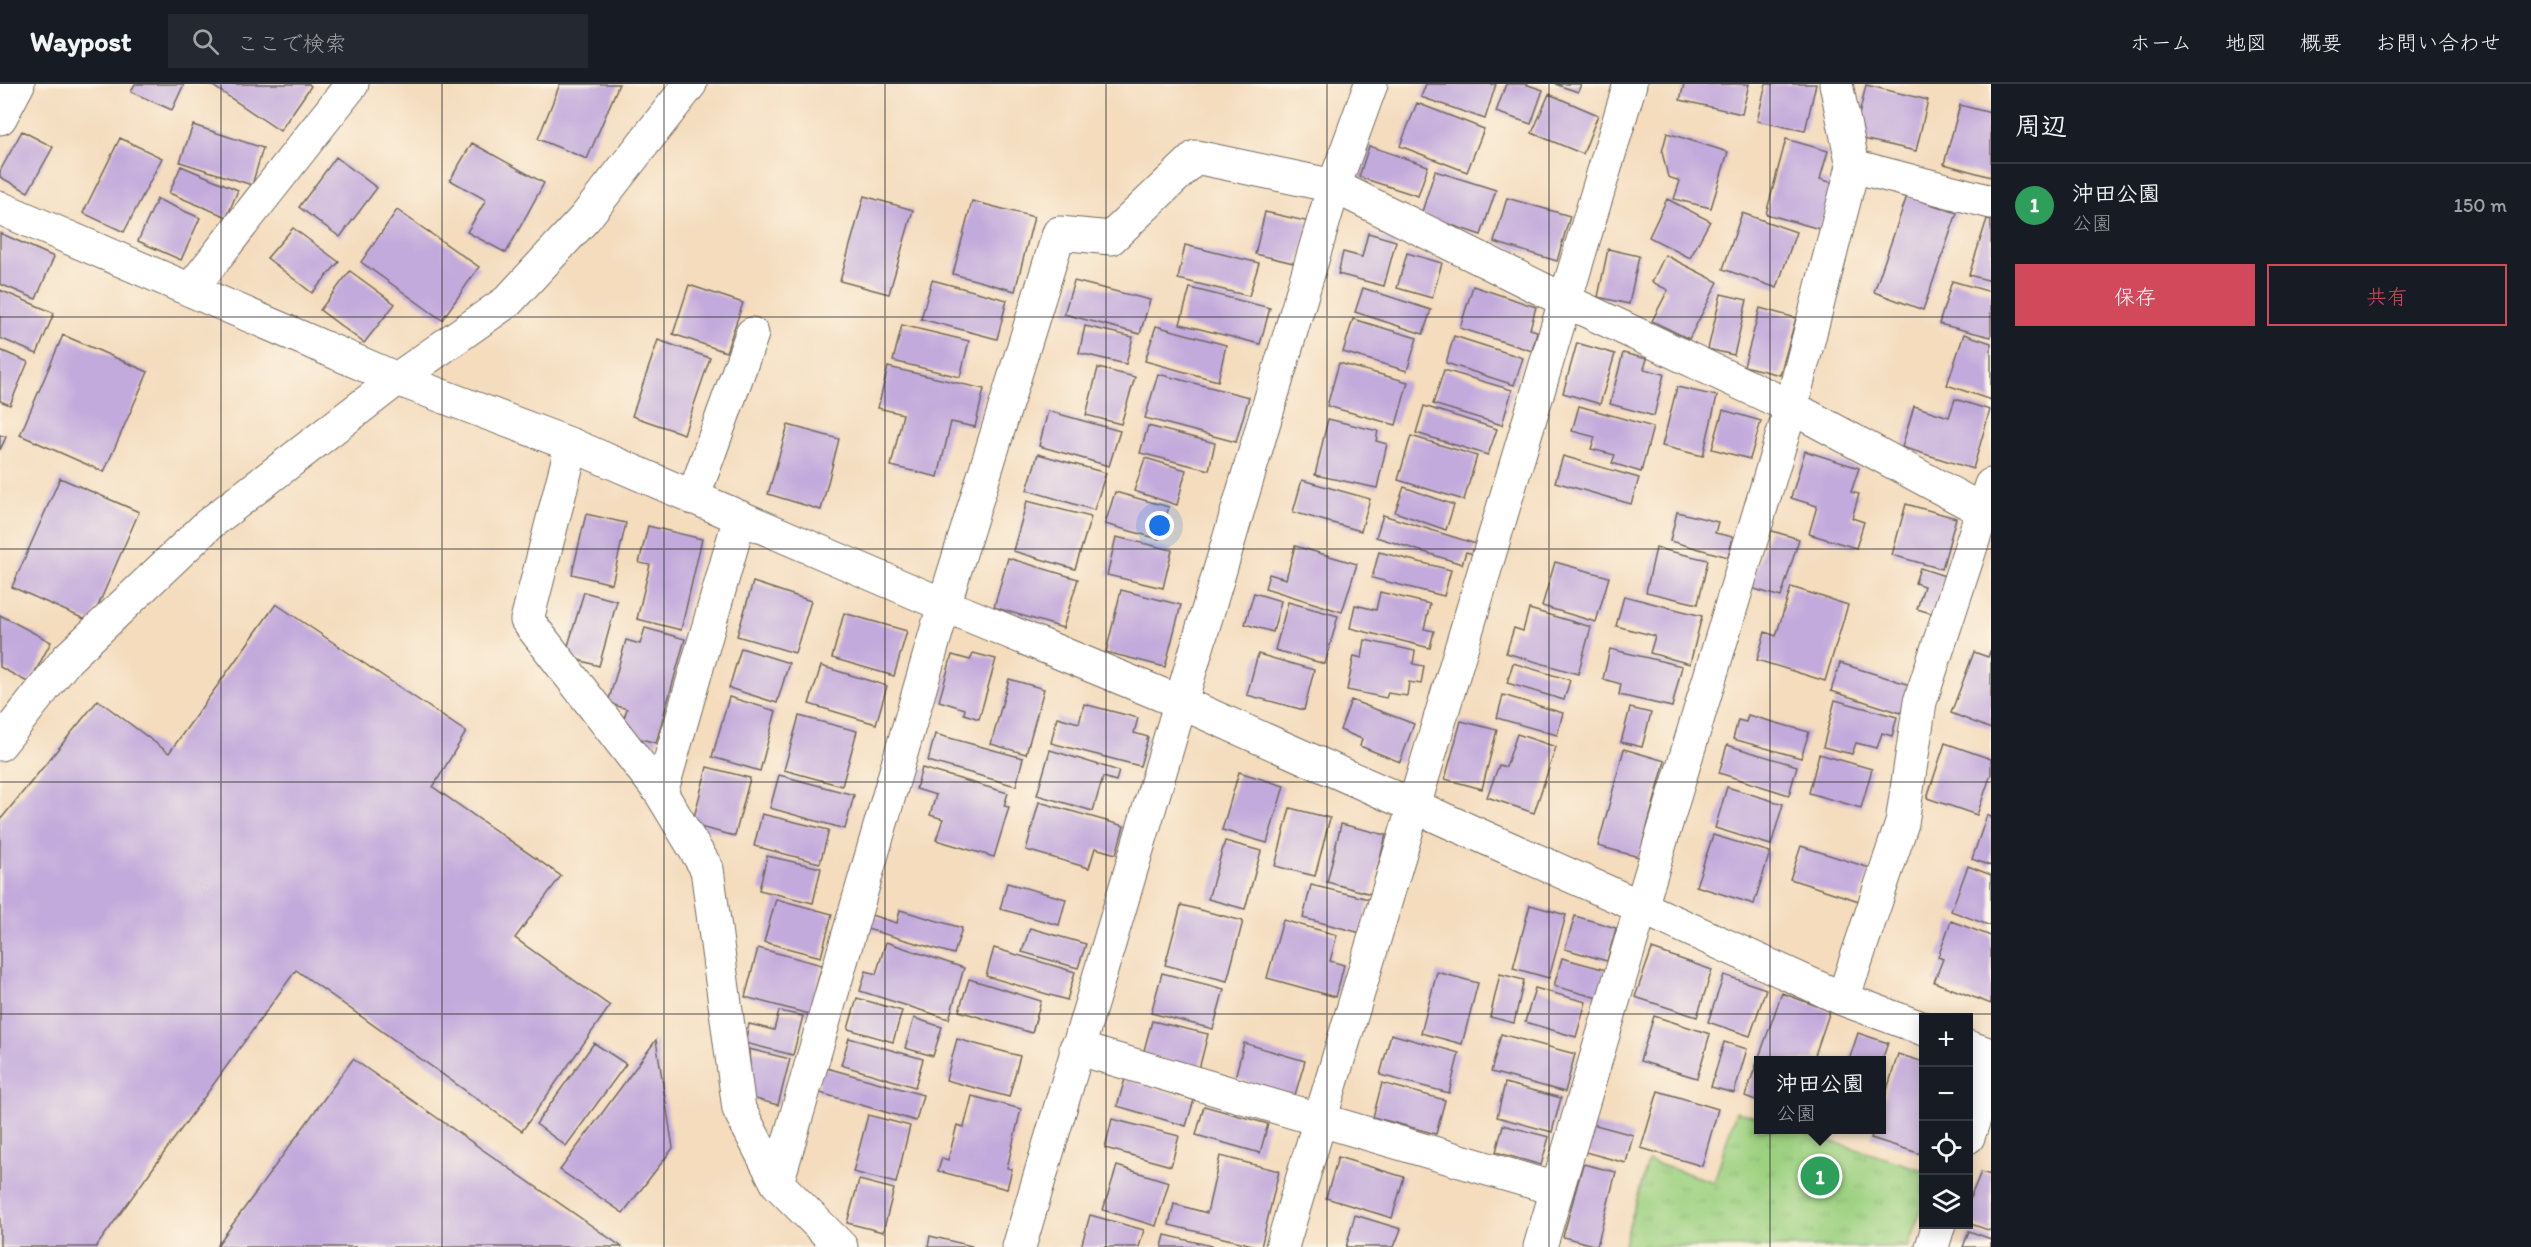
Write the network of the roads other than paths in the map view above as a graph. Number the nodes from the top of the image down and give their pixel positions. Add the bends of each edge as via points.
1 (18, 84) edge
2 (352, 84) edge
3 (690, 84) edge
4 (1371, 84) edge
5 (1630, 84) edge
6 (1836, 84) edge
7 (0, 117) edge
8 (1853, 166) junction
9 (1334, 186) junction
10 (1991, 202) edge
11 (0, 208) edge
12 (190, 290) junction
13 (1564, 300) junction
14 (752, 334) dead end
15 (397, 379) junction
16 (1791, 407) junction
17 (572, 445) junction
18 (693, 498) junction
19 (1988, 503) edge
20 (740, 517) junction
21 (944, 605) junction
22 (1182, 703) junction
23 (0, 744) edge
24 (661, 793) junction
25 (1415, 807) junction
26 (1641, 907) junction
27 (1843, 999) junction
28 (1919, 1028) edge
29 (1076, 1048) junction
30 (1973, 1049) edge
31 (1991, 1055) edge
32 (1991, 1069) edge
33 (1319, 1119) junction
34 (1973, 1122) edge
35 (777, 1183) junction
36 (1556, 1189) junction
37 (1937, 1229) edge
38 (841, 1247) edge
39 (1019, 1247) edge
40 (1282, 1247) edge
41 (1540, 1247) edge
42 (1932, 1247) edge

1 - 7 street
2 - 12 street
3 - 15 street via 585,218 508,301
4 - 9 street
5 - 13 street
6 - 8 street
8 - 10 street
8 - 16 street
9 - 13 street
9 - 21 street via 1196,157 1111,238 1059,233
9 - 22 street
11 - 12 street
12 - 15 street
13 - 16 street
13 - 25 street
14 - 18 street
15 - 17 street
15 - 23 street via 208,524 67,659
16 - 19 street
16 - 26 street
17 - 18 street
17 - 24 street via 527,620
18 - 20 street
19 - 27 street via 1920,702 1902,823
20 - 21 street
20 - 24 street
21 - 22 street
21 - 35 street
22 - 25 street
22 - 29 street
24 - 35 street via 707,869 739,1109
25 - 26 street
25 - 33 street
26 - 27 street
26 - 36 street
27 - 28 street
29 - 33 street
29 - 39 street
30 - 31 street
32 - 34 street
33 - 36 street
33 - 40 street
35 - 38 street
36 - 41 street
37 - 42 street

